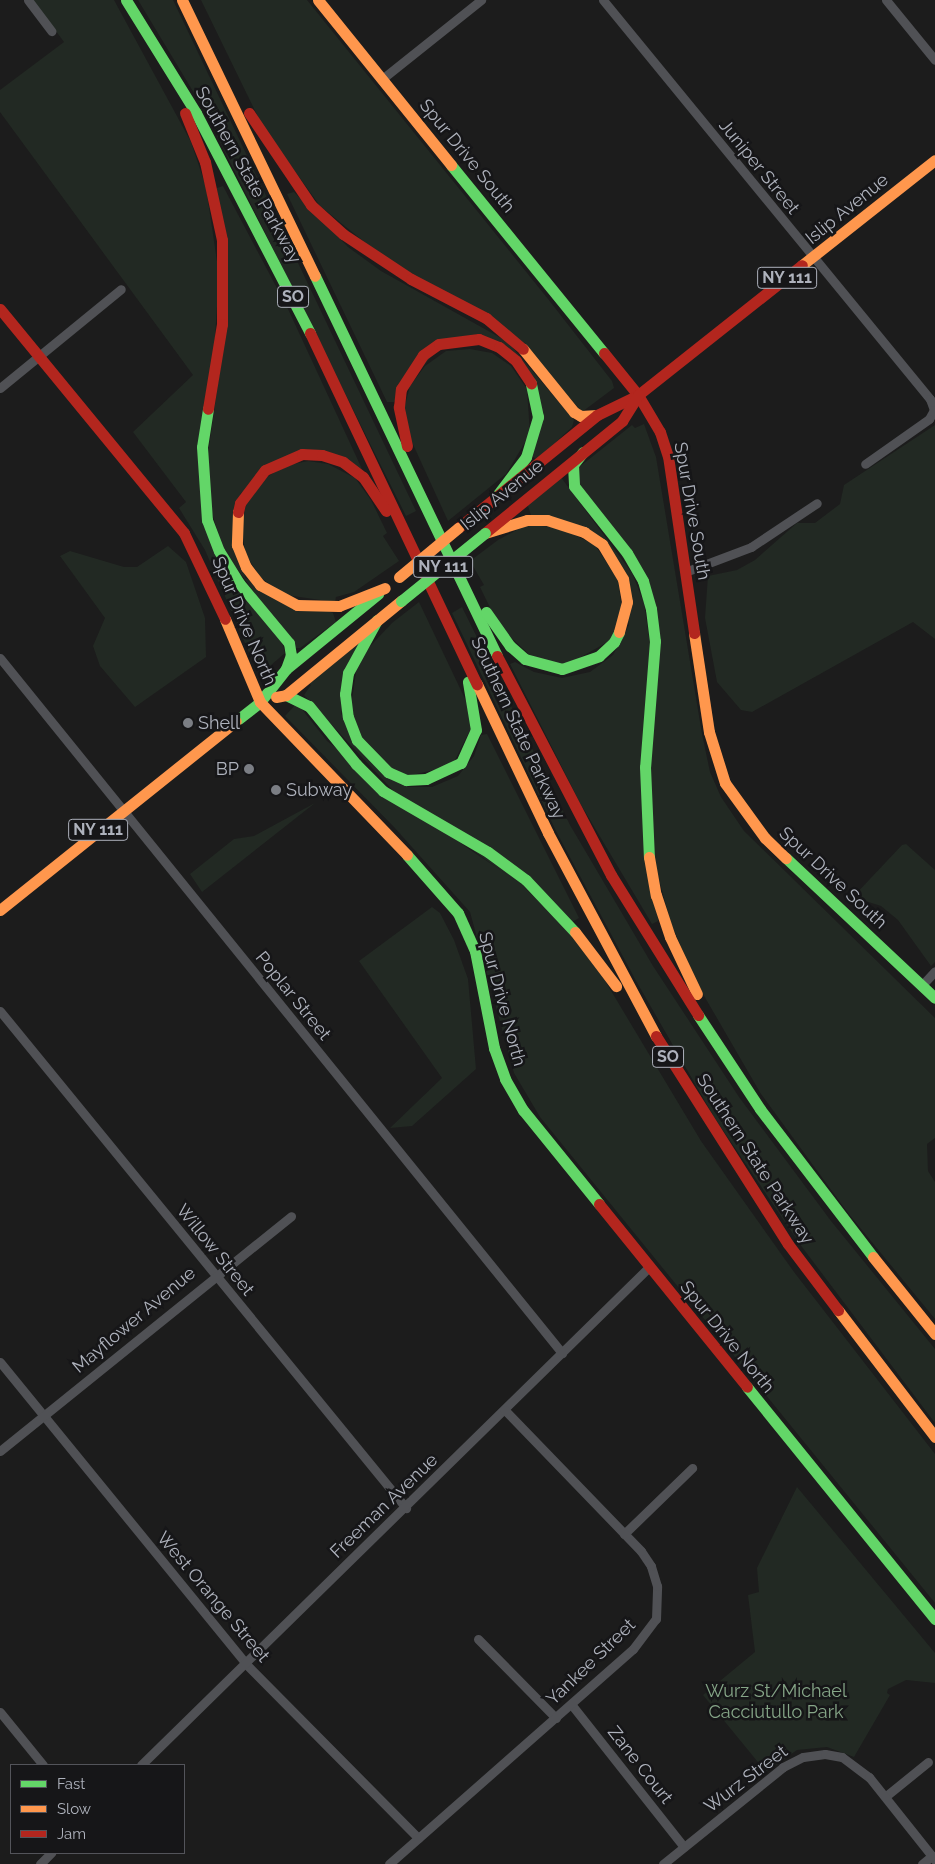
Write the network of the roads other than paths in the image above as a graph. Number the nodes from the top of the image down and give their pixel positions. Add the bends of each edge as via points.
1 (28, 0) edge
2 (126, 0) edge
3 (182, 0) edge
4 (318, 0) edge
5 (481, 0) edge
6 (603, 0) edge
7 (886, 0) edge
8 (51, 31) dead end
9 (205, 44) junction
10 (158, 50) junction
11 (935, 60) edge
12 (382, 79) junction
13 (935, 160) edge
14 (812, 259) junction
15 (121, 289) dead end
16 (0, 309) edge
17 (38, 357) junction
18 (0, 388) edge
19 (638, 395) junction
20 (597, 415) junction
21 (583, 452) junction
22 (865, 464) dead end
23 (420, 490) junction
24 (495, 498) junction
25 (817, 503) dead end
26 (485, 533) junction
27 (414, 550) junction
28 (686, 572) junction
29 (461, 577) junction
30 (385, 588) junction
31 (377, 620) junction
32 (458, 643) junction
33 (0, 658) edge
34 (286, 669) junction
35 (286, 695) junction
36 (260, 702) junction
37 (122, 810) junction
38 (0, 910) edge
39 (935, 971) edge
40 (922, 985) junction
41 (935, 998) edge
42 (0, 1011) edge
43 (673, 1066) junction
44 (760, 1109) junction
45 (291, 1216) dead end
46 (648, 1268) junction
47 (214, 1275) junction
48 (935, 1334) edge
49 (562, 1353) junction
50 (0, 1362) edge
51 (505, 1410) junction
52 (44, 1416) junction
53 (935, 1437) edge
54 (0, 1451) edge
55 (692, 1468) dead end
56 (406, 1508) junction
57 (624, 1534) junction
58 (935, 1619) edge
59 (478, 1638) dead end
60 (246, 1664) junction
61 (571, 1704) junction
62 (0, 1712) edge
63 (556, 1718) junction
64 (928, 1762) dead end
65 (42, 1764) edge
66 (143, 1764) edge
67 (886, 1796) junction
68 (418, 1838) junction
69 (684, 1847) junction
70 (51, 1854) edge
71 (933, 1858) edge
72 (40, 1864) edge
73 (389, 1864) edge
74 (663, 1864) edge
75 (922, 1864) edge

1 - 8 street
2 - 10 main road, Southern State Parkway / SO
3 - 9 main road, Southern State Parkway / SO
4 - 12 main road, Spur Drive South
5 - 12 street
6 - 14 street, Juniper Street
7 - 11 street
9 - 20 main road via 311,205 342,234 375,258 486,318 512,337 574,412 581,416
9 - 23 main road, Southern State Parkway / SO
10 - 27 main road, Southern State Parkway / SO via 196,113 282,274
10 - 34 main road via 205,162 222,240 222,324 202,447 207,520 219,551 239,583 289,643 291,655
12 - 19 main road, Spur Drive South
13 - 14 main road, Islip Avenue / NY 111
14 - 19 main road, Islip Avenue / NY 111
14 - 22 street, Juniper Street via 930,398 934,410 929,420
15 - 17 street
16 - 17 main road, Spur Drive North
17 - 18 street
17 - 36 main road, Spur Drive North via 184,533
19 - 20 main road, Islip Avenue / NY 111
19 - 21 main road, Islip Avenue / NY 111 via 622,420
19 - 28 main road, Spur Drive South via 660,432 668,456
20 - 24 main road, Islip Avenue / NY 111
21 - 26 main road, Islip Avenue / NY 111
21 - 44 main road via 573,465 574,486 627,553 643,582 652,609 654,673 645,809 656,895 687,976
23 - 24 main road via 403,430 399,407 401,389 422,355 439,344 479,340 499,347 516,361 529,378 536,397 538,417 534,439 526,457
23 - 29 main road, Southern State Parkway / SO
24 - 30 main road, Islip Avenue / NY 111, bridge
25 - 28 street via 751,547
26 - 29 main road via 527,520 547,520 584,532 602,544 623,579 627,602 624,622 614,642 600,656 562,669 526,659 510,646
26 - 31 main road, Islip Avenue / NY 111, bridge
27 - 30 main road via 363,477 343,462 322,455 302,454 265,470 251,485 240,503 236,523 237,545 246,567 260,584 297,605 319,608 339,606
27 - 32 main road, Southern State Parkway / SO
28 - 40 main road, Spur Drive South via 709,732 725,783 765,838
29 - 44 main road, Southern State Parkway / SO via 512,688 612,875 661,958
30 - 34 main road, Islip Avenue / NY 111
31 - 32 main road via 348,673 345,694 348,717 358,740 372,758 388,772 406,780 426,780 444,773 461,762 470,748 476,730 475,710
31 - 35 main road, Islip Avenue / NY 111
32 - 43 main road, Southern State Parkway / SO via 590,917
33 - 37 street, Poplar Street
34 - 36 main road, Islip Avenue / NY 111
35 - 36 main road, Islip Avenue / NY 111
35 - 43 main road via 309,706 356,764 383,791 488,852 526,880 560,913 593,954
36 - 37 main road, Islip Avenue / NY 111
36 - 46 main road, Spur Drive North via 454,908 475,951 494,1048 511,1092
37 - 38 main road, Islip Avenue / NY 111
37 - 49 street, Poplar Street
39 - 40 street
40 - 41 main road, Spur Drive South
42 - 47 street, Willow Street
43 - 53 main road, Southern State Parkway / SO via 788,1244
44 - 48 main road, Southern State Parkway / SO via 821,1192
45 - 47 street, Mayflower Avenue
46 - 49 street, Freeman Avenue
46 - 58 main road, Spur Drive North
47 - 52 street, Mayflower Avenue
47 - 56 street, Willow Street
49 - 51 street, Freeman Avenue
50 - 52 street, West Orange Street
51 - 56 street, Freeman Avenue
51 - 57 street, Yankee Street
52 - 54 street, Mayflower Avenue
52 - 60 street, West Orange Street
55 - 57 street
56 - 60 street, Freeman Avenue
57 - 61 street, Yankee Street via 651,1566 657,1586 656,1619 634,1648
59 - 63 street
60 - 66 street, Freeman Avenue
60 - 68 street, West Orange Street
61 - 63 street, Yankee Street
61 - 69 street, Zane Court
62 - 65 street
63 - 68 street, Yankee Street
64 - 67 street
67 - 69 street, Wurz Street via 869,1777 842,1757 826,1754 803,1757 783,1767
67 - 71 street, Wurz Street
68 - 73 street, Yankee Street
69 - 74 street, Wurz Street
70 - 72 street
71 - 75 street

